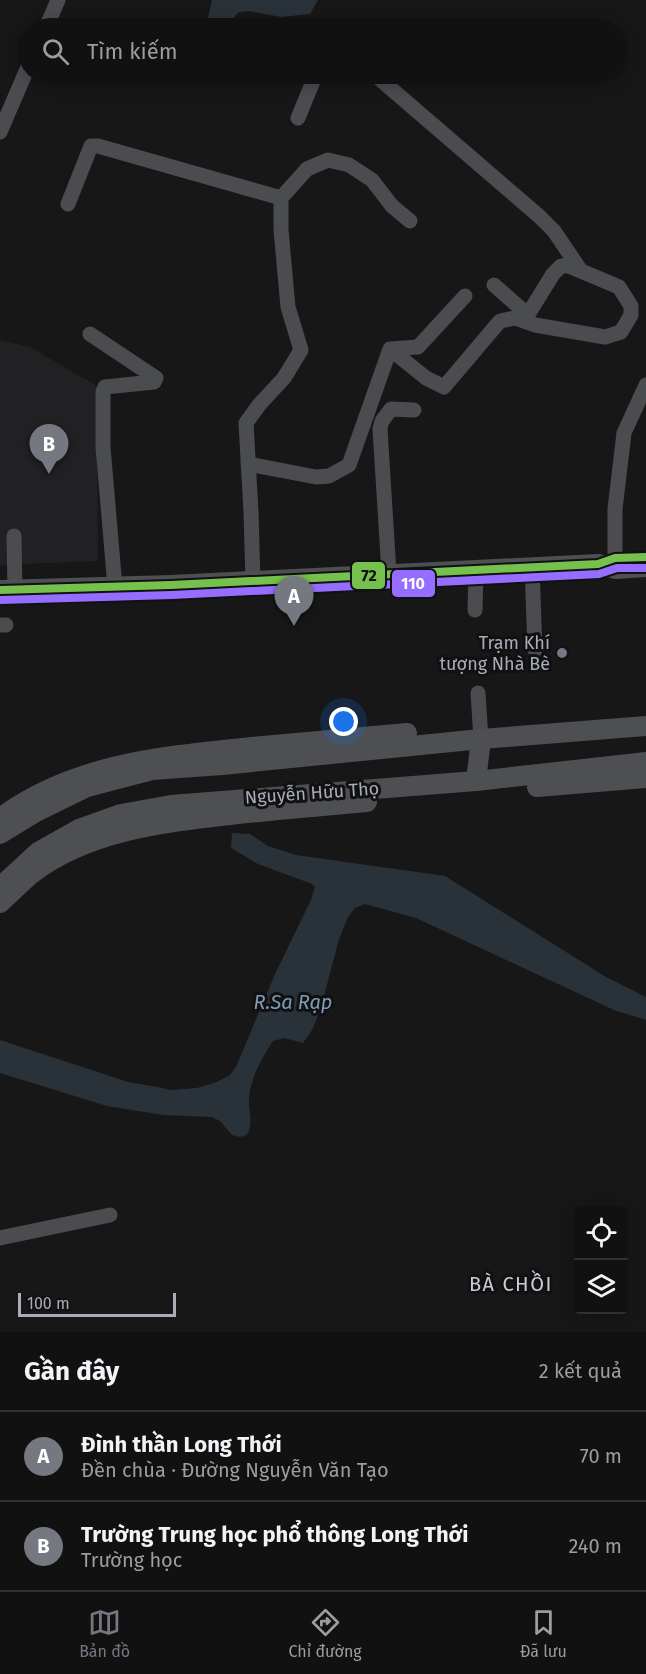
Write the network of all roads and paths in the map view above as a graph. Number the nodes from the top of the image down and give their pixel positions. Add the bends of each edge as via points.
1 (58, 0) edge
2 (50, 18) edge
3 (21, 84) edge
4 (312, 84) edge
5 (386, 84) edge
6 (298, 118) dead end
7 (0, 132) edge
8 (281, 198) junction
9 (68, 204) dead end
10 (410, 221) dead end
11 (581, 271) junction
12 (494, 285) dead end
13 (465, 296) dead end
14 (526, 318) junction
15 (90, 334) dead end
16 (390, 349) junction
17 (646, 385) edge
18 (414, 410) dead end
19 (248, 464) junction
20 (14, 536) dead end
21 (646, 557) edge
22 (606, 561) junction
23 (532, 567) junction
24 (646, 567) edge
25 (476, 572) junction
26 (389, 573) junction
27 (253, 581) junction
28 (115, 587) junction
29 (7, 589) edge
30 (476, 610) dead end
31 (535, 650) dead end
32 (478, 693) dead end
33 (646, 712) edge
34 (646, 726) edge
35 (480, 733) junction
36 (413, 739) junction
37 (646, 762) edge
38 (619, 773) junction
39 (646, 778) edge
40 (476, 781) junction
41 (296, 801) junction
42 (0, 818) edge
43 (0, 834) edge
44 (0, 887) edge
45 (0, 903) edge
46 (110, 1215) dead end
47 (0, 1238) edge

1 - 2 street
3 - 7 street
4 - 6 street
5 - 11 street via 555,231
8 - 9 street via 91,146
8 - 10 street via 307,170 328,160 349,165 372,180 392,206
8 - 19 street via 280,230 288,308 301,350 284,378 246,423
11 - 14 street via 561,266
11 - 14 street via 619,287 632,315 621,332 604,337 535,325
12 - 14 street
13 - 16 street via 418,347
14 - 16 street via 500,321 444,387
15 - 28 street via 156,378 154,382 105,387 102,392
16 - 19 street via 349,465 329,476 316,477
17 - 22 street via 624,433
18 - 26 street via 391,409 380,429
19 - 27 street
20 - 29 street
21 - 22 main road
22 - 23 main road
22 - 24 main road via 616,569
23 - 25 main road
23 - 31 street
25 - 26 main road
25 - 30 street
26 - 27 main road
27 - 28 main road
28 - 29 main road
32 - 35 street
33 - 35 main road, Nguyễn Hữu Thọ
34 - 35 main road, Nguyễn Hữu Thọ
35 - 36 main road, Nguyễn Hữu Thọ
35 - 40 main road
36 - 42 main road, Nguyễn Hữu Thọ via 190,753 117,765 64,782 18,804
36 - 43 main road, Nguyễn Hữu Thọ via 222,765 152,770 87,787
37 - 38 main road, Nguyễn Hữu Thọ
38 - 39 main road, Nguyễn Hữu Thọ
38 - 40 main road, Nguyễn Hữu Thọ
38 - 41 main road, Nguyễn Hữu Thọ
40 - 41 main road, Nguyễn Hữu Thọ
41 - 44 main road, Nguyễn Hữu Thọ via 171,805 121,814 78,829 38,852
41 - 45 main road, Nguyễn Hữu Thọ via 158,823 86,844 31,874
46 - 47 street

